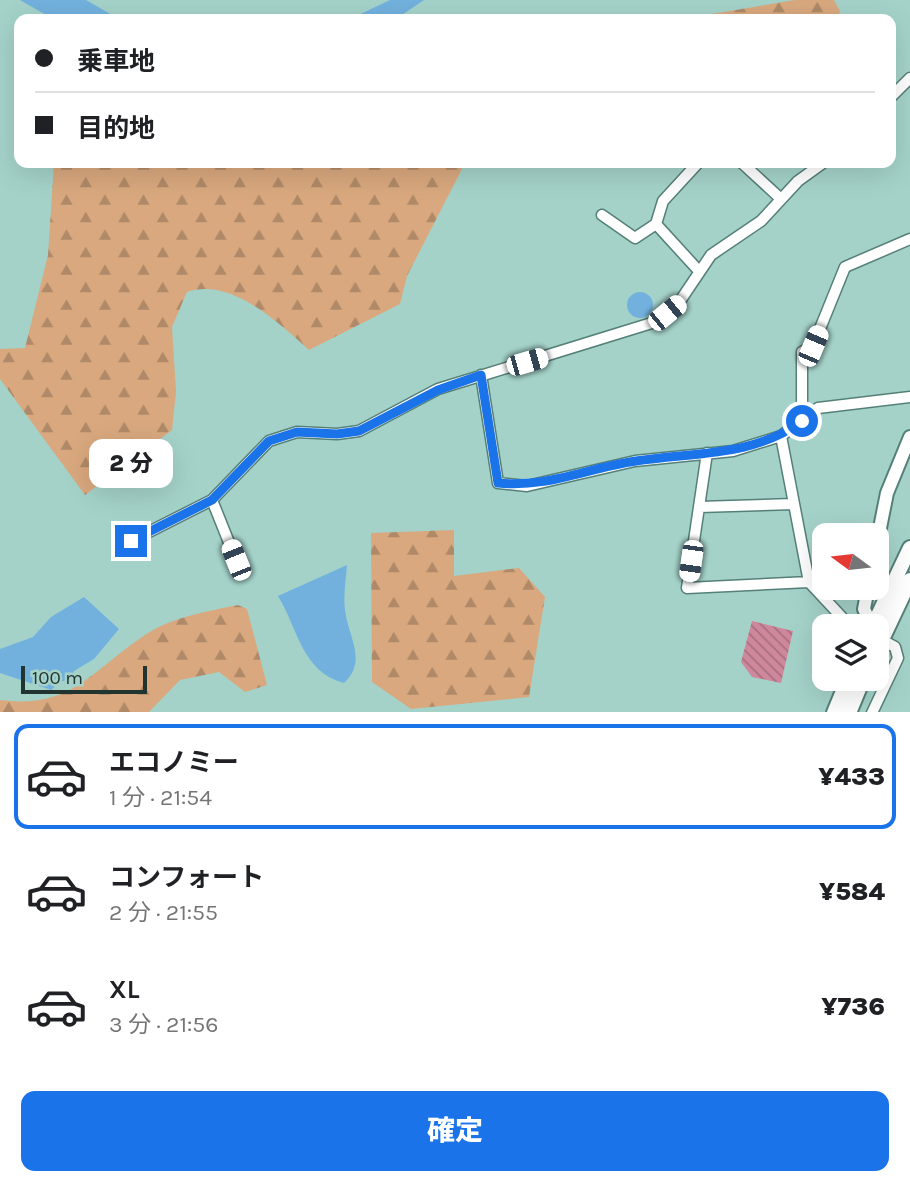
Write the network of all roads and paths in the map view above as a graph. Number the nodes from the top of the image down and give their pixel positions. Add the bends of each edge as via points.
1 (910, 78) edge
2 (896, 92) edge
3 (693, 168) edge
4 (747, 168) edge
5 (817, 168) edge
6 (781, 199) junction
7 (601, 215) dead end
8 (656, 223) junction
9 (910, 239) edge
10 (698, 270) junction
11 (481, 375) junction
12 (910, 397) edge
13 (802, 421) junction
14 (781, 436) junction
15 (910, 437) edge
16 (707, 453) junction
17 (212, 500) junction
18 (794, 504) junction
19 (699, 507) junction
20 (881, 523) edge
21 (131, 541) dead end
22 (910, 548) edge
23 (236, 560) dead end
24 (910, 580) edge
25 (809, 582) junction
26 (839, 614) edge
27 (878, 614) edge
28 (889, 620) edge
29 (889, 645) edge
30 (889, 677) edge
31 (843, 691) edge
32 (858, 691) edge
33 (882, 691) edge
34 (834, 712) edge
35 (849, 712) edge
36 (872, 712) edge

1 - 2 street
3 - 8 street via 663,201
4 - 6 street
5 - 6 street
6 - 10 street via 761,221 711,255
7 - 8 street via 635,238
8 - 10 street
9 - 13 street via 845,267 813,346 802,352
10 - 11 street via 678,304 655,323
11 - 16 street via 498,483 527,486 635,461
11 - 17 street via 438,390 359,431 297,432 269,441
12 - 13 street via 818,408
13 - 14 street
14 - 16 street
14 - 18 street
15 - 20 street via 887,493
16 - 19 street
17 - 21 street
17 - 23 street
18 - 19 street
18 - 25 street
19 - 25 street via 687,588
22 - 27 main road
24 - 28 main road
25 - 26 street
29 - 30 street via 895,647 898,658
31 - 34 main road
32 - 35 main road
33 - 36 street

